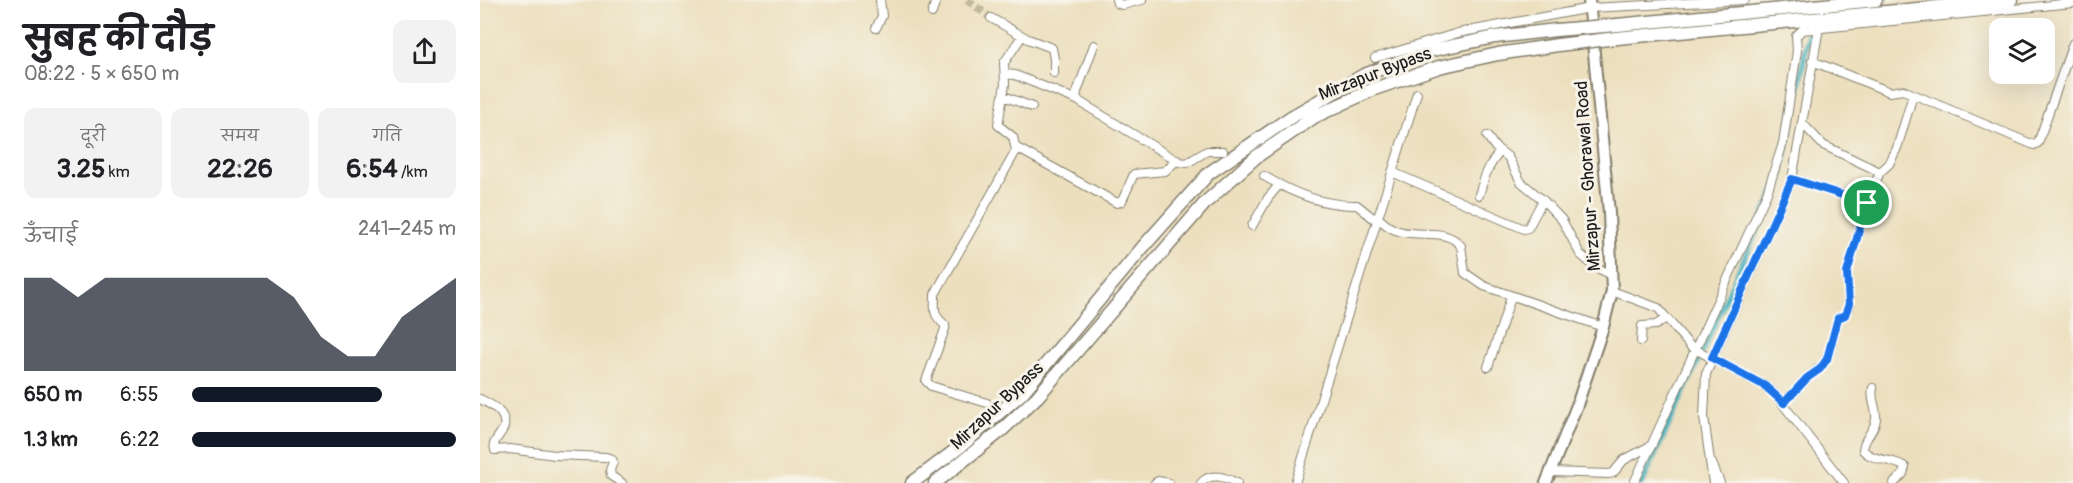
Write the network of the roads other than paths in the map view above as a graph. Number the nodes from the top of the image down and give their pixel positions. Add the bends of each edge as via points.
1 (880, 0) edge
2 (936, 0) edge
3 (1116, 0) edge
4 (1142, 0) edge
5 (1744, 0) edge
6 (1876, 0) edge
7 (2010, 0) edge
8 (2073, 3) edge
9 (1590, 4) edge
10 (932, 13) dead end
11 (991, 18) tunnel mouth
12 (876, 28) dead end
13 (1816, 28) junction
14 (1022, 36) junction
15 (2073, 43) edge
16 (1094, 45) dead end
17 (1375, 58) dead end
18 (1812, 61) junction
19 (1054, 73) dead end
20 (1006, 74) junction
21 (1417, 93) dead end
22 (1913, 95) junction
23 (1004, 96) junction
24 (1077, 100) junction
25 (1032, 107) dead end
26 (1803, 124) junction
27 (1487, 136) dead end
28 (1017, 148) junction
29 (1223, 151) dead end
30 (1500, 152) junction
31 (1177, 160) junction
32 (1392, 172) junction
33 (1880, 172) junction
34 (1264, 176) dead end
35 (1792, 179) junction
36 (1279, 185) junction
37 (1479, 195) dead end
38 (1543, 200) junction
39 (1867, 203) junction
40 (1378, 217) junction
41 (1252, 226) dead end
42 (1612, 275) junction
43 (1612, 291) junction
44 (1511, 297) junction
45 (1666, 318) junction
46 (1603, 327) junction
47 (1641, 340) dead end
48 (1696, 350) junction
49 (1709, 357) junction
50 (1488, 367) dead end
51 (1873, 388) dead end
52 (480, 399) edge
53 (987, 402) dead end
54 (1784, 403) junction
55 (1652, 445) junction
56 (1709, 459) junction
57 (1551, 472) junction
58 (1841, 482) edge
59 (622, 483) edge
60 (912, 483) edge
61 (935, 483) edge
62 (1155, 483) edge
63 (1169, 483) edge
64 (1201, 483) edge
65 (1237, 483) edge
66 (1295, 483) edge
67 (1546, 483) edge
68 (1634, 483) edge
69 (1713, 483) edge
70 (1720, 483) edge
71 (1894, 483) edge

1 - 12 street via 882,16
2 - 10 street
3 - 4 street via 1122,5
5 - 9 street
6 - 60 highway, bridge via 1495,37 1428,51 1364,75 1291,117 1209,173 1022,393
7 - 61 highway, Mirzapur Bypass, bridge via 1557,45 1439,67 1374,89 1314,117 1256,157 1206,202 1037,397
8 - 13 street
9 - 17 street via 1458,33
9 - 42 main road, Mirzapur - Ghorawal Road
11 - 14 street
13 - 18 street
13 - 48 street via 1802,30 1796,39 1783,143 1767,193
14 - 19 street via 1052,48
14 - 20 street via 1004,63
15 - 22 street via 2038,143 2034,145
16 - 24 street
18 - 22 street via 1890,92 1900,90
18 - 26 street
20 - 23 street
20 - 24 street
21 - 32 street
22 - 33 street via 1897,147
23 - 25 street
23 - 28 street via 998,125 1013,137
24 - 31 street
26 - 33 street via 1823,146
26 - 35 street
27 - 30 street
28 - 31 street via 1117,203 1122,201 1134,174 1165,171
28 - 53 street via 935,294 934,313 945,329 926,383
29 - 31 street via 1203,152 1187,163
30 - 37 street via 1484,175
30 - 38 street via 1508,157 1521,182
32 - 38 street via 1524,229
32 - 40 street
33 - 39 street
34 - 36 street
35 - 39 street
35 - 49 street
36 - 40 street via 1321,200 1357,205 1373,218
36 - 41 street
38 - 42 street via 1562,220 1580,254 1594,267
39 - 54 street via 1847,273 1848,310 1838,318 1823,365
40 - 44 street via 1386,226 1404,234 1441,235 1458,242 1465,273
40 - 66 street
42 - 43 main road, Mirzapur - Ghorawal Road
43 - 45 street via 1658,308
43 - 46 main road, Mirzapur - Ghorawal Road
44 - 46 street
44 - 50 street
45 - 47 street via 1656,325 1642,326
45 - 48 street
46 - 57 main road, Mirzapur - Ghorawal Road
48 - 49 street
48 - 55 street
49 - 54 street via 1765,386
49 - 56 street via 1704,417
51 - 71 street via 1876,420 1863,450 1905,467 1904,474
52 - 59 street via 498,409 503,419 495,450 606,457 614,462 611,476
54 - 58 street
55 - 57 street via 1624,460 1609,474
55 - 68 street
56 - 69 street
56 - 70 street
57 - 67 main road, Mirzapur - Ghorawal Road
62 - 63 street
64 - 65 street via 1210,477

